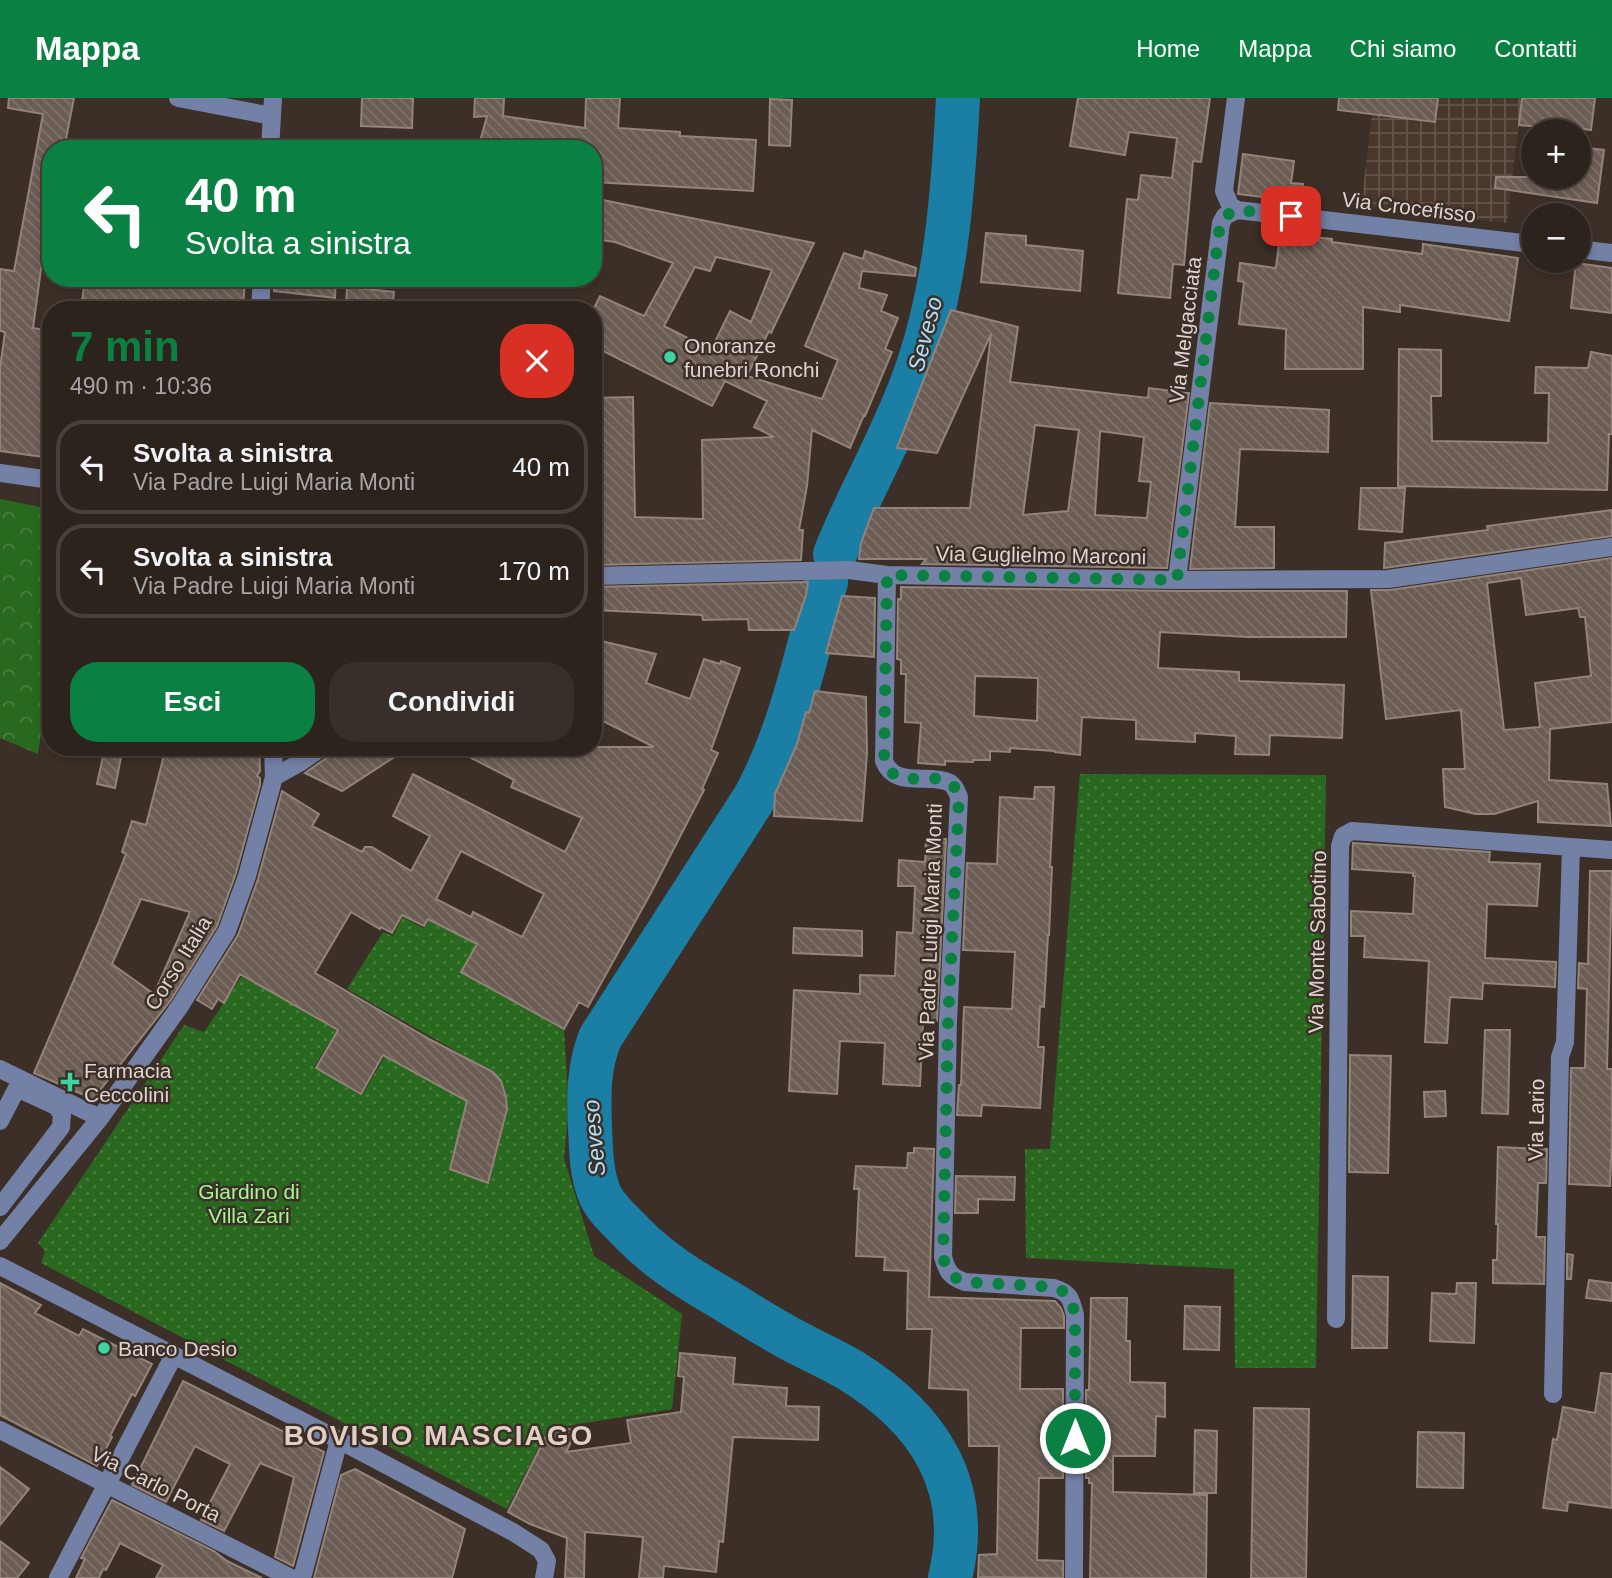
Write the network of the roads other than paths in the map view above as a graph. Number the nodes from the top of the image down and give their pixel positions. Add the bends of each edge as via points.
1 (178, 98) edge
2 (1236, 98) edge
3 (273, 107) edge
4 (271, 140) edge
5 (1237, 210) junction
6 (1521, 243) edge
7 (1591, 251) edge
8 (1612, 253) edge
9 (0, 472) edge
10 (42, 479) edge
11 (1612, 547) edge
12 (887, 575) junction
13 (602, 576) edge
14 (1177, 580) junction
15 (273, 756) edge
16 (309, 756) edge
17 (274, 777) junction
18 (1571, 847) junction
19 (1612, 850) edge
20 (0, 1069) edge
21 (100, 1118) junction
22 (0, 1121) edge
23 (0, 1206) edge
24 (0, 1241) edge
25 (0, 1266) edge
26 (1336, 1320) dead end
27 (174, 1355) junction
28 (1553, 1394) dead end
29 (0, 1430) edge
30 (339, 1440) junction
31 (107, 1485) junction
32 (58, 1578) edge
33 (291, 1578) edge
34 (302, 1578) edge
35 (544, 1578) edge
36 (1074, 1578) edge

1 - 3 street
2 - 5 street via 1224,191
3 - 4 street
5 - 6 street, Via Crocefisso
5 - 14 street, Via Melgacciata via 1220,223
7 - 8 street
9 - 10 street
11 - 14 street, Via Guglielmo Marconi via 1388,579
12 - 13 street, Via Guglielmo Marconi via 849,570
12 - 14 street, Via Guglielmo Marconi
12 - 36 street, Via Padre Luigi Maria Monti via 884,761 896,776 949,782 959,797 943,1257 955,1279 1054,1287 1071,1301 1075,1315
15 - 17 street, Corso Italia
16 - 17 street
17 - 21 street, Corso Italia via 227,931
18 - 19 street, Via Monte Sabotino
18 - 26 street, Via Monte Sabotino via 1352,831 1343,836
18 - 28 street, Via Lario via 1565,1042 1560,1057
20 - 21 street
21 - 24 street, Corso Italia
22 - 23 street via 17,1088 56,1106 62,1114 61,1127
25 - 27 street
27 - 30 street
27 - 31 street
29 - 31 street, Via Carlo Porta
30 - 34 street
30 - 35 street via 541,1550 547,1561
31 - 32 street
31 - 33 street, Via Carlo Porta

